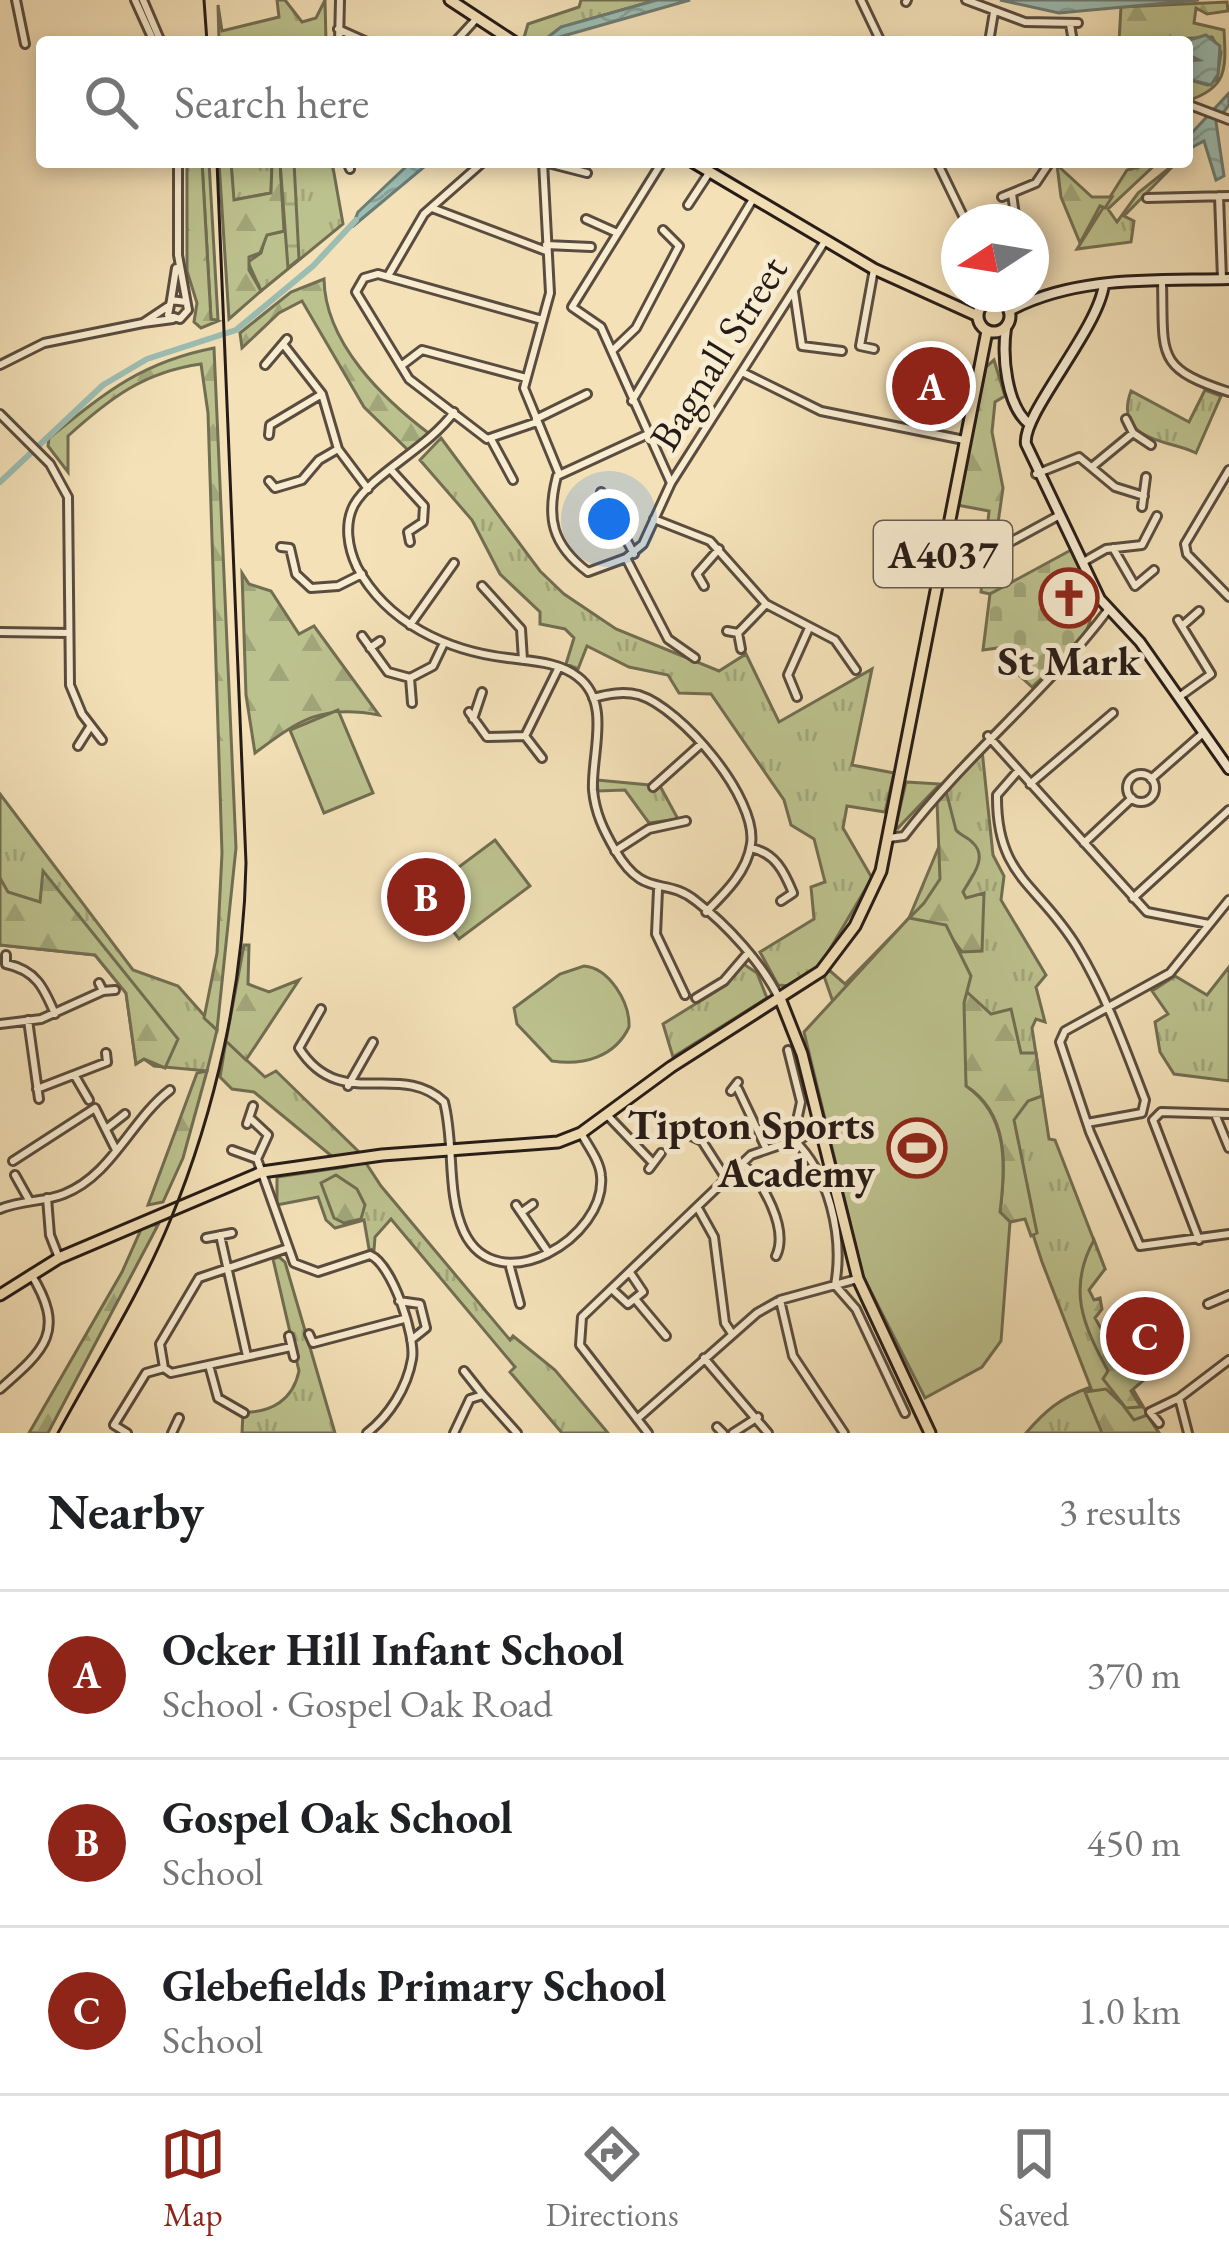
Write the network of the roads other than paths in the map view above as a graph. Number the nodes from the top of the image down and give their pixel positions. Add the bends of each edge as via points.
1 (16, 0) edge
2 (139, 0) edge
3 (340, 0) edge
4 (450, 0) edge
5 (861, 0) edge
6 (966, 0) edge
7 (994, 12) junction
8 (477, 18) junction
9 (338, 29) junction
10 (155, 36) edge
11 (339, 36) edge
12 (354, 36) edge
13 (460, 36) edge
14 (505, 36) edge
15 (878, 36) edge
16 (990, 36) edge
17 (1073, 36) edge
18 (25, 44) dead end
19 (1193, 106) edge
20 (1227, 119) edge
21 (178, 168) edge
22 (476, 168) edge
23 (543, 168) edge
24 (569, 168) edge
25 (658, 168) edge
26 (703, 168) edge
27 (941, 168) edge
28 (1046, 168) edge
29 (587, 172) dead end
30 (709, 172) junction
31 (1012, 194) junction
32 (1224, 196) edge
33 (1002, 197) dead end
34 (1147, 198) dead end
35 (753, 199) junction
36 (958, 204) edge
37 (1013, 204) edge
38 (688, 205) dead end
39 (432, 208) junction
40 (586, 219) dead end
41 (663, 230) dead end
42 (616, 232) junction
43 (825, 241) junction
44 (591, 247) dead end
45 (546, 248) junction
46 (178, 255) junction
47 (874, 269) junction
48 (388, 276) junction
49 (1226, 279) edge
50 (1162, 282) junction
51 (1104, 284) junction
52 (794, 292) junction
53 (1049, 293) edge
54 (186, 302) junction
55 (169, 304) junction
56 (979, 312) edge
57 (1010, 312) edge
58 (977, 316) junction
59 (173, 319) junction
60 (542, 320) junction
61 (143, 323) junction
62 (1006, 328) junction
63 (987, 332) junction
64 (860, 346) junction
65 (874, 349) dead end
66 (612, 351) junction
67 (0, 365) edge
68 (265, 365) dead end
69 (400, 367) junction
70 (744, 374) junction
71 (526, 378) junction
72 (1229, 392) edge
73 (322, 394) junction
74 (586, 394) dead end
75 (632, 401) junction
76 (454, 412) junction
77 (0, 414) edge
78 (1126, 419) dead end
79 (536, 420) junction
80 (1029, 424) junction
81 (1133, 433) junction
82 (269, 435) dead end
83 (646, 435) junction
84 (964, 440) junction
85 (492, 441) junction
86 (1151, 445) dead end
87 (338, 449) junction
88 (1093, 466) junction
89 (521, 470) dead end
90 (1229, 470) edge
91 (392, 471) junction
92 (559, 472) junction
93 (1036, 474) junction
94 (1147, 477) dead end
95 (671, 483) junction
96 (368, 489) junction
97 (601, 491) dead end
98 (1144, 496) junction
99 (271, 500) dead end
100 (1142, 507) dead end
101 (1058, 516) junction
102 (1145, 517) dead end
103 (654, 519) junction
104 (410, 542) dead end
105 (289, 546) dead end
106 (1000, 547) dead end
107 (1113, 548) junction
108 (719, 549) junction
109 (630, 556) junction
110 (1084, 561) junction
111 (454, 563) dead end
112 (1154, 570) dead end
113 (362, 574) junction
114 (482, 586) dead end
115 (704, 586) dead end
116 (1228, 594) edge
117 (766, 604) junction
118 (1108, 610) junction
119 (1199, 611) dead end
120 (410, 625) junction
121 (809, 628) junction
122 (727, 631) dead end
123 (0, 632) edge
124 (69, 633) junction
125 (738, 633) junction
126 (362, 636) dead end
127 (380, 641) dead end
128 (444, 643) junction
129 (370, 649) junction
130 (741, 649) dead end
131 (695, 658) dead end
132 (523, 660) junction
133 (559, 667) junction
134 (778, 669) dead end
135 (790, 671) junction
136 (857, 672) dead end
137 (410, 678) junction
138 (482, 692) dead end
139 (407, 696) dead end
140 (797, 697) dead end
141 (1178, 697) junction
142 (593, 698) junction
143 (1113, 713) dead end
144 (472, 717) junction
145 (90, 727) junction
146 (465, 727) dead end
147 (1202, 734) junction
148 (525, 736) junction
149 (988, 736) junction
150 (101, 740) dead end
151 (701, 744) junction
152 (78, 746) dead end
153 (533, 748) junction
154 (525, 754) dead end
155 (542, 758) dead end
156 (1229, 769) edge
157 (1018, 771) junction
158 (1151, 778) junction
159 (1030, 784) junction
160 (653, 787) dead end
161 (1132, 798) junction
162 (1229, 810) edge
163 (686, 821) dead end
164 (889, 838) junction
165 (1084, 843) junction
166 (751, 848) junction
167 (615, 850) junction
168 (658, 890) junction
169 (1133, 898) junction
170 (1229, 900) edge
171 (781, 901) dead end
172 (706, 912) junction
173 (1209, 924) junction
174 (748, 953) junction
175 (5, 963) edge
176 (116, 990) dead end
177 (685, 995) dead end
178 (696, 998) dead end
179 (781, 1001) junction
180 (321, 1009) dead end
181 (1110, 1011) junction
182 (55, 1014) junction
183 (28, 1020) junction
184 (0, 1024) edge
185 (373, 1042) dead end
186 (788, 1049) dead end
187 (119, 1061) dead end
188 (75, 1076) junction
189 (348, 1086) junction
190 (736, 1088) dead end
191 (37, 1089) junction
192 (170, 1090) dead end
193 (39, 1099) dead end
194 (89, 1100) dead end
195 (253, 1106) dead end
196 (125, 1114) dead end
197 (1215, 1114) junction
198 (1229, 1114) edge
199 (609, 1117) junction
200 (1087, 1123) junction
201 (106, 1129) junction
202 (821, 1132) junction
203 (581, 1133) junction
204 (687, 1134) dead end
205 (794, 1139) junction
206 (765, 1146) junction
207 (450, 1148) junction
208 (1229, 1148) edge
209 (116, 1150) junction
210 (232, 1150) dead end
211 (661, 1153) dead end
212 (257, 1159) junction
213 (13, 1161) dead end
214 (743, 1164) junction
215 (262, 1172) junction
216 (15, 1175) dead end
217 (727, 1180) junction
218 (47, 1198) junction
219 (29, 1200) junction
220 (533, 1204) dead end
221 (0, 1209) edge
222 (699, 1210) junction
223 (232, 1233) dead end
224 (1229, 1234) edge
225 (220, 1235) junction
226 (206, 1238) dead end
227 (1199, 1240) junction
228 (285, 1249) junction
229 (548, 1252) junction
230 (776, 1256) dead end
231 (58, 1258) junction
232 (227, 1267) junction
233 (510, 1267) junction
234 (31, 1274) junction
235 (631, 1274) junction
236 (858, 1279) junction
237 (835, 1285) junction
238 (613, 1289) junction
239 (0, 1295) edge
240 (1229, 1295) edge
241 (635, 1299) junction
242 (780, 1300) junction
243 (399, 1301) junction
244 (520, 1304) dead end
245 (1208, 1304) dead end
246 (404, 1319) junction
247 (732, 1332) junction
248 (289, 1336) dead end
249 (666, 1336) dead end
250 (410, 1341) junction
251 (291, 1347) junction
252 (316, 1353) dead end
253 (247, 1356) junction
254 (293, 1357) dead end
255 (704, 1358) junction
256 (1229, 1360) edge
257 (209, 1365) junction
258 (164, 1368) junction
259 (464, 1371) dead end
260 (0, 1389) edge
261 (482, 1395) junction
262 (1179, 1398) junction
263 (235, 1408) junction
264 (244, 1413) dead end
265 (905, 1414) dead end
266 (758, 1417) junction
267 (179, 1418) dead end
268 (229, 1418) dead end
269 (637, 1419) junction
270 (1160, 1424) dead end
271 (127, 1433) edge
272 (172, 1433) edge
273 (367, 1433) edge
274 (454, 1433) edge
275 (517, 1433) edge
276 (648, 1433) edge
277 (733, 1433) edge
278 (768, 1433) edge
279 (844, 1433) edge
280 (930, 1433) edge
281 (1188, 1433) edge

1 - 18 street
2 - 10 street
3 - 9 street
4 - 8 main road
5 - 15 street
6 - 7 street
7 - 16 street
7 - 17 street via 1074,23
8 - 13 street
8 - 14 main road
9 - 11 street
9 - 12 street
19 - 20 street
21 - 46 street
22 - 39 street
23 - 45 street
24 - 29 street
25 - 42 street
26 - 30 main road
27 - 36 street
28 - 31 street
30 - 35 main road
30 - 38 street
31 - 33 street
31 - 37 street
32 - 34 street
32 - 49 street
35 - 43 main road
35 - 75 street
39 - 45 street
39 - 48 street
40 - 42 street
41 - 66 street via 679,246 636,328
42 - 66 street via 572,307 597,321
43 - 47 main road
43 - 52 street, Bagnall Street
44 - 45 street
45 - 60 street via 550,293
46 - 54 street
46 - 55 street
47 - 58 main road
47 - 64 street
48 - 60 street
48 - 69 street via 368,274 356,297
49 - 50 street
50 - 51 street
50 - 72 street via 1167,361 1180,375
51 - 53 street
51 - 80 street via 1070,361
52 - 64 street via 802,346
52 - 70 street, Bagnall Street
54 - 55 street
54 - 59 street via 186,315
55 - 59 street
55 - 61 street
56 - 58 main road
57 - 62 main road
58 - 63 main road
59 - 61 street
60 - 71 street
61 - 67 street via 44,343
62 - 63 main road
62 - 80 street via 1006,370 1019,416
63 - 84 main road, A4037
64 - 65 street
66 - 75 street
68 - 73 street via 285,342
69 - 71 street via 422,350
69 - 76 street
70 - 84 street via 821,411
70 - 95 street, Bagnall Street
71 - 79 street
73 - 82 street via 267,422
73 - 87 street
74 - 79 street
75 - 83 street
76 - 85 street
76 - 91 street
77 - 124 street via 61,479 70,506
78 - 81 street
79 - 85 street
79 - 92 street
80 - 93 street via 1024,437
81 - 86 street
81 - 88 street
83 - 92 street
83 - 95 street
84 - 164 main road, A4037
85 - 89 street via 511,476
87 - 96 street
87 - 99 street via 302,480 272,485
88 - 93 street via 1076,457
88 - 98 street via 1115,488
90 - 116 street via 1185,544
91 - 96 street
91 - 104 street via 424,506 422,522 405,530
92 - 109 street via 548,511 565,554 587,572
93 - 101 street
94 - 98 street
95 - 103 street, Bagnall Street
96 - 113 street via 349,520
97 - 109 street
98 - 100 street
101 - 106 street
101 - 110 street
102 - 107 street via 1156,519 1142,544
103 - 108 street
103 - 109 street, Bagnall Street
105 - 113 street via 296,574 311,588
107 - 110 street
107 - 112 street via 1135,586
108 - 115 street via 693,574
108 - 117 street
109 - 131 street via 660,632
110 - 118 street
111 - 120 street
113 - 120 street
114 - 132 street via 521,629
117 - 121 street
117 - 125 street
118 - 141 street
118 - 149 street via 1084,644
119 - 141 street via 1180,623 1211,674
120 - 128 street
121 - 135 street
121 - 136 street via 836,640
122 - 125 street
123 - 124 street
124 - 145 street via 71,692
125 - 130 street
126 - 129 street
127 - 129 street
128 - 132 street
128 - 137 street via 433,666
129 - 137 street via 388,672
132 - 133 street
133 - 142 street via 584,681
133 - 148 street
134 - 135 street
135 - 140 street
137 - 139 street
138 - 144 street
141 - 147 street
142 - 151 street via 637,695 672,714
142 - 167 street via 594,799
143 - 159 street
144 - 146 street
144 - 148 street via 495,740
145 - 150 street
145 - 152 street
147 - 156 street
147 - 158 street
148 - 153 street
149 - 157 street
149 - 164 street via 904,836
151 - 160 street
151 - 166 street via 746,807
153 - 154 street
153 - 155 street
157 - 159 street
157 - 181 street via 997,795 1002,850 1069,934
158 - 161 street via 1151,798
158 - 161 street via 1131,778
159 - 165 street
161 - 165 street
162 - 169 street
163 - 167 street via 649,829
164 - 179 main road, A4037 via 855,926 821,971
165 - 169 street
166 - 171 street via 782,869 793,893
166 - 172 street via 737,879
167 - 168 street via 630,873
168 - 172 street via 688,896
168 - 177 street via 656,934
169 - 173 street via 1155,916
170 - 173 street
172 - 174 street
173 - 181 street via 1170,973
174 - 178 street via 724,982
174 - 179 street
175 - 182 street via 32,974
176 - 182 street via 101,987
179 - 199 main road via 671,1066
179 - 202 main road
180 - 189 street via 300,1053
181 - 200 street via 1060,1039
181 - 200 street via 1145,1107
182 - 183 street
183 - 184 street
183 - 191 street
185 - 189 street
186 - 205 street via 802,1102
187 - 188 street via 106,1058
188 - 191 street
188 - 194 street
189 - 207 street via 409,1084 441,1098
190 - 206 street
191 - 193 street
192 - 209 street
195 - 212 street via 250,1122 268,1135
196 - 201 street
197 - 198 street
197 - 208 street
197 - 227 street via 1161,1112 1153,1123
199 - 203 main road
199 - 211 street via 650,1165
200 - 227 street via 1143,1248
201 - 209 street
201 - 213 street via 95,1108
202 - 205 street
202 - 236 main road
203 - 207 main road via 558,1142
203 - 229 street via 599,1168 600,1192 584,1221
204 - 217 street via 702,1141
205 - 206 street
205 - 237 street via 818,1165 839,1252
206 - 214 street
207 - 215 main road
207 - 233 street via 465,1234 487,1259
209 - 218 street via 86,1180
210 - 212 street
212 - 215 street
214 - 217 street
214 - 230 street via 765,1189 781,1246
215 - 228 street
215 - 231 main road
216 - 219 street
217 - 222 street
218 - 219 street
218 - 231 street
219 - 221 street
220 - 229 street via 519,1208
222 - 235 street
222 - 247 street via 714,1237
223 - 225 street
224 - 227 street
225 - 226 street
225 - 232 street
228 - 232 street
228 - 243 street via 312,1272 375,1256 389,1268
229 - 233 street
231 - 234 main road
232 - 253 street
232 - 258 street via 199,1278 160,1344
233 - 244 street
234 - 239 main road
234 - 260 street via 46,1299 49,1334
235 - 238 street
235 - 241 street via 643,1290
236 - 237 street
236 - 280 main road
237 - 242 street
237 - 265 street via 856,1309
238 - 241 street via 626,1304
238 - 269 street via 583,1317 578,1337
240 - 245 street
241 - 249 street
242 - 247 street
242 - 279 street via 793,1356
243 - 246 street
243 - 250 street via 420,1304 427,1316
246 - 250 street
246 - 252 street via 311,1338
247 - 255 street
248 - 251 street
250 - 273 street via 411,1363 394,1403
251 - 253 street
251 - 254 street
253 - 257 street
255 - 266 street
255 - 269 street
256 - 262 street
257 - 258 street
257 - 263 street via 217,1395
258 - 271 street via 138,1382 114,1425
259 - 261 street
261 - 274 street via 470,1399
261 - 275 street
262 - 270 street via 1150,1412
262 - 281 street
263 - 264 street
263 - 268 street
266 - 277 street
266 - 278 street
267 - 272 street
269 - 276 street

